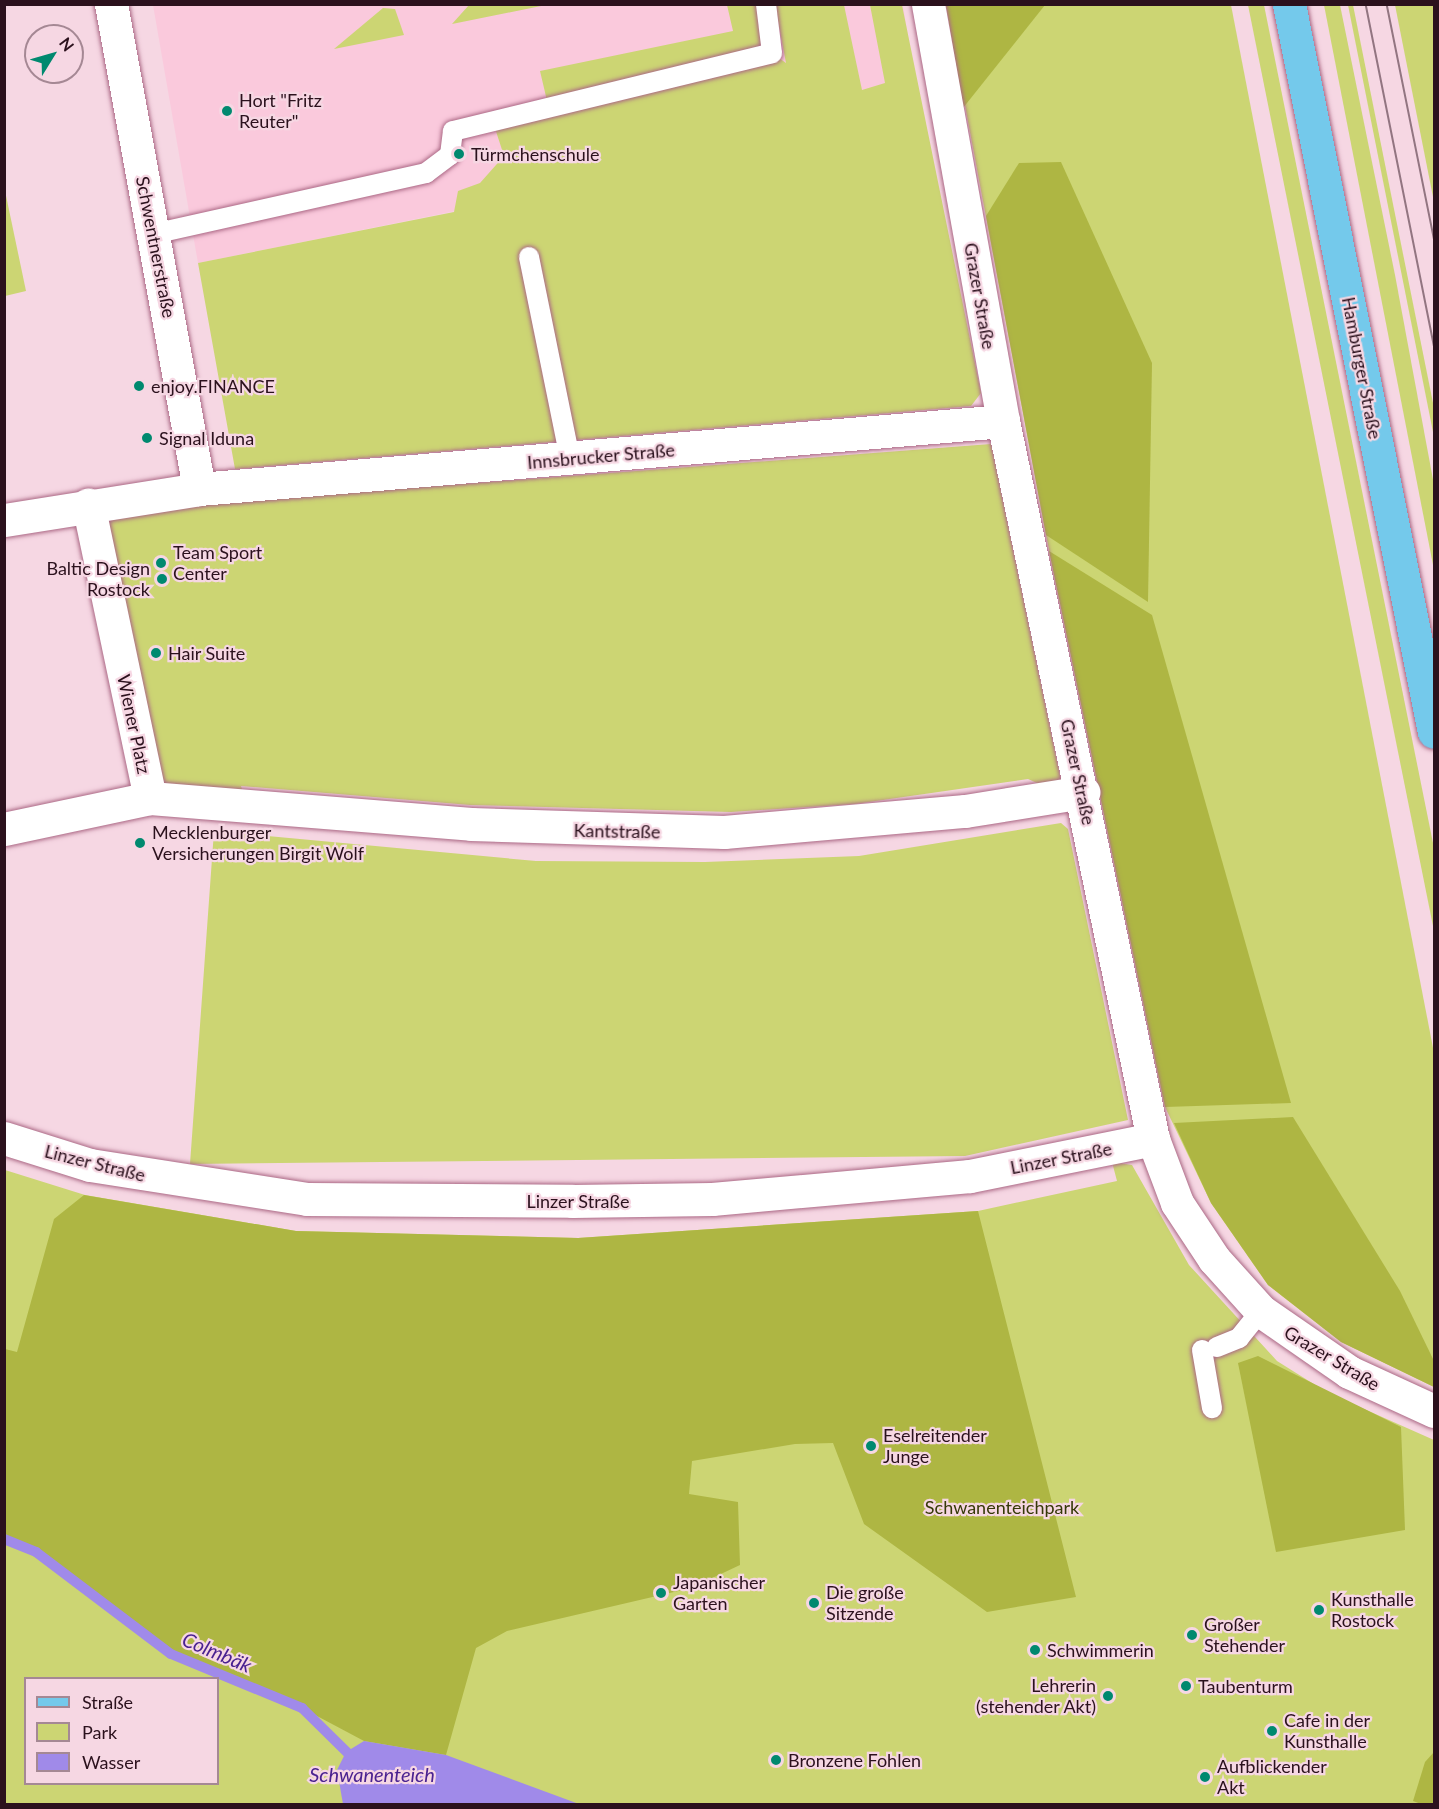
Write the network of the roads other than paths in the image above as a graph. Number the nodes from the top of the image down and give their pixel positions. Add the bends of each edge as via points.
1 (111, 4) edge
2 (766, 4) edge
3 (928, 4) edge
4 (1289, 4) edge
5 (153, 234) junction
6 (529, 257) dead end
7 (1004, 421) junction
8 (570, 459) junction
9 (199, 489) junction
10 (88, 504) junction
11 (4, 520) edge
12 (1434, 732) edge
13 (1083, 792) junction
14 (150, 798) junction
15 (4, 829) edge
16 (4, 1138) edge
17 (1153, 1140) junction
18 (1261, 1311) junction
19 (1212, 1408) dead end
20 (1434, 1411) edge

1 - 5 street, Schwentnerstraße
2 - 5 lane via 772,53 453,131 450,155 426,172
3 - 7 street, Grazer Straße
4 - 12 main road, Hamburger Straße
5 - 9 street, Schwentnerstraße
6 - 8 lane
7 - 8 street, Innsbrucker Straße
7 - 13 street, Grazer Straße
8 - 9 street, Innsbrucker Straße
9 - 10 street
10 - 11 street
10 - 14 street, Wiener Platz
13 - 14 street, Kantstraße via 973,810 724,832 471,824
13 - 17 street, Grazer Straße
14 - 15 street, Wiener Platz
16 - 17 street, Linzer Straße via 90,1165 307,1199 572,1202 712,1199 970,1176
17 - 18 street, Grazer Straße via 1177,1203 1214,1259
18 - 19 lane via 1239,1338 1210,1349
18 - 20 street, Grazer Straße via 1349,1372

